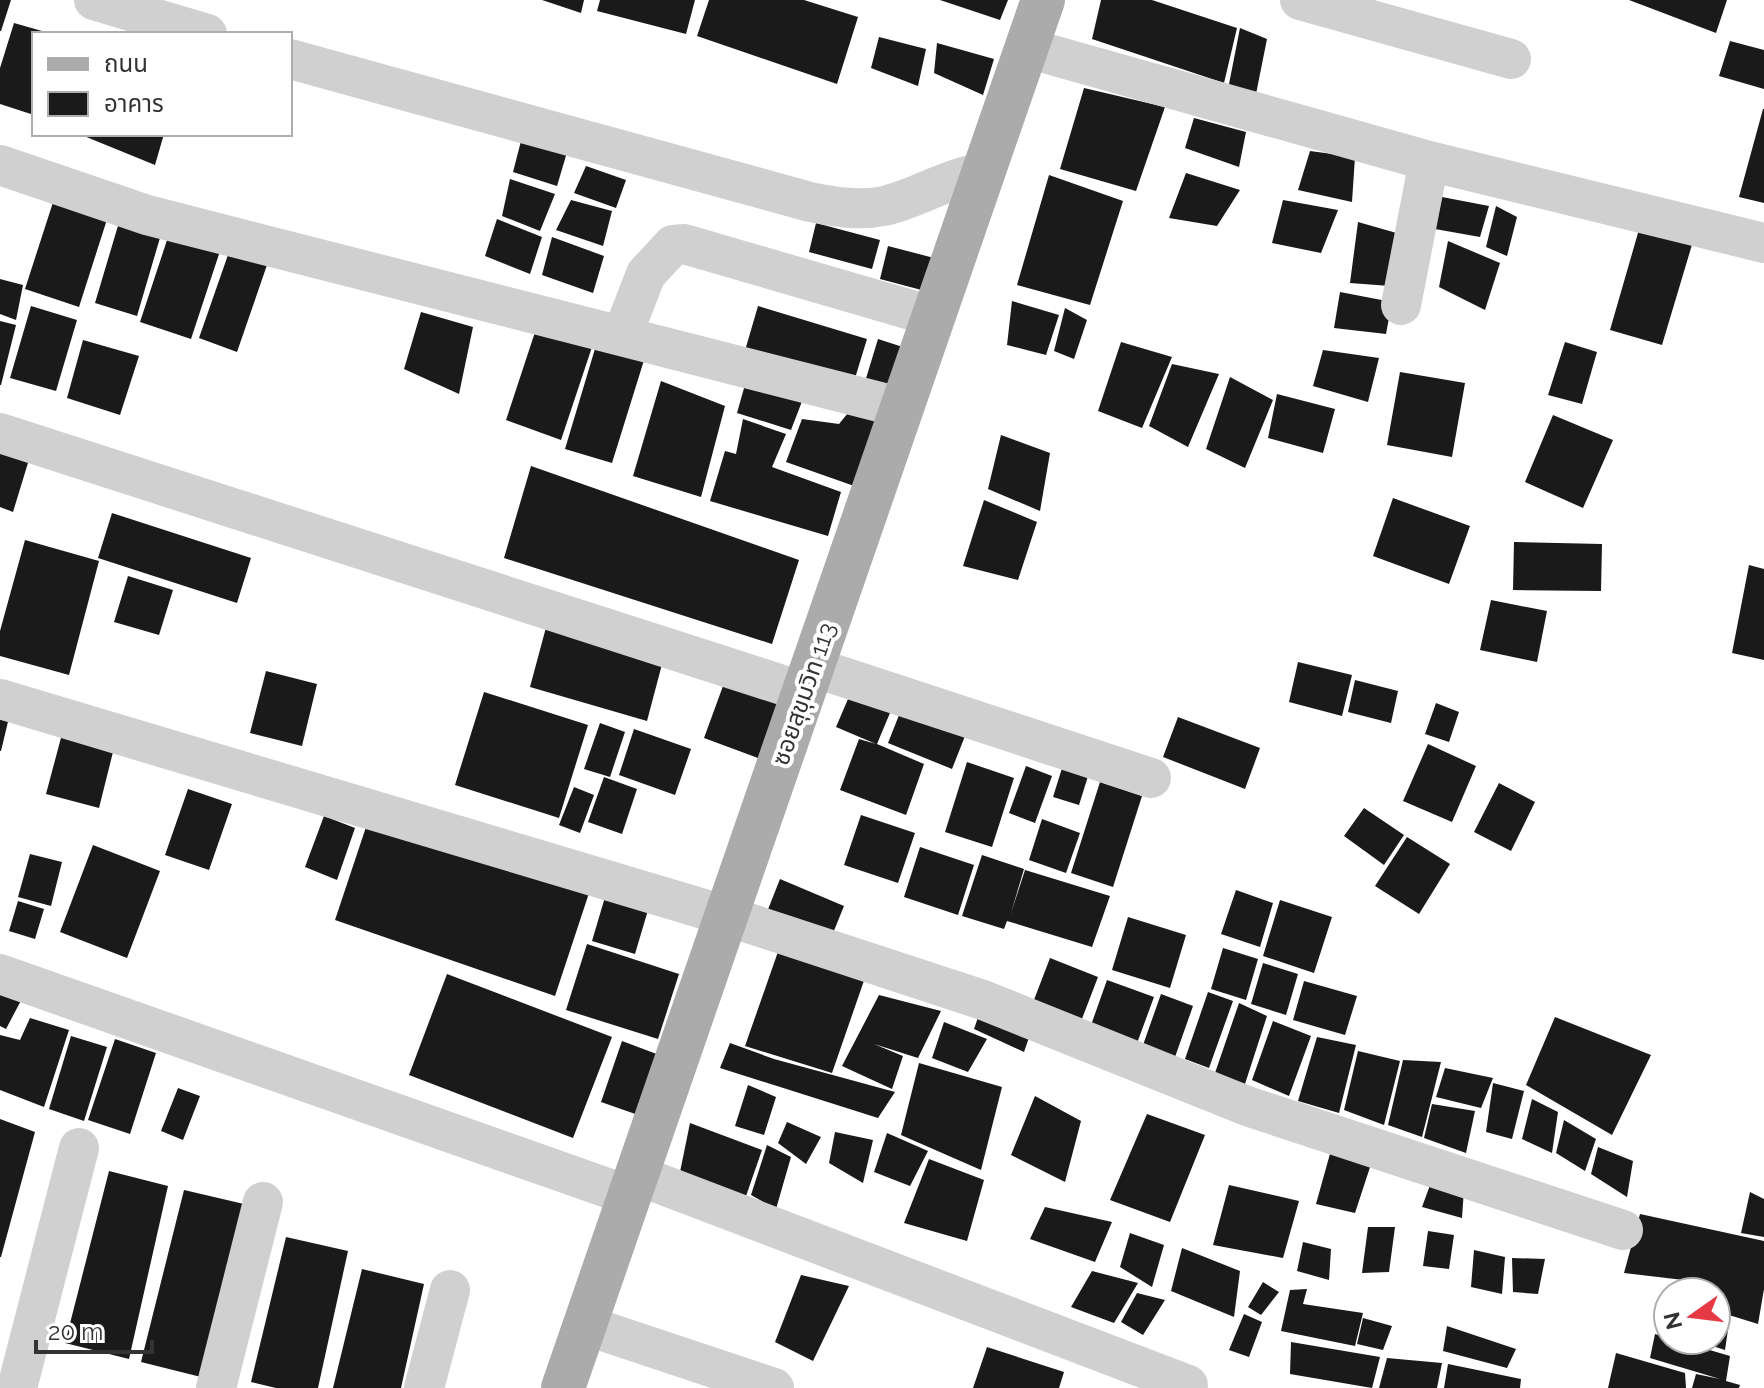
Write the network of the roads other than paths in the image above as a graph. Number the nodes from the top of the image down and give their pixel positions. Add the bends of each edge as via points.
1 (1043, 0) edge
2 (1300, 0) edge
3 (117, 3) edge
4 (201, 32) edge
5 (1027, 48) junction
6 (1511, 59) dead end
7 (292, 60) edge
8 (1429, 161) junction
9 (0, 165) edge
10 (984, 173) junction
11 (1764, 243) edge
12 (1401, 305) dead end
13 (935, 317) junction
14 (622, 336) junction
15 (903, 408) junction
16 (0, 433) edge
17 (809, 679) junction
18 (0, 699) edge
19 (1151, 778) dead end
20 (727, 916) junction
21 (0, 974) edge
22 (79, 1148) dead end
23 (633, 1186) junction
24 (263, 1202) dead end
25 (1623, 1230) dead end
26 (450, 1290) dead end
27 (585, 1325) junction
28 (1188, 1385) dead end
29 (17, 1388) edge
30 (216, 1388) edge
31 (424, 1388) edge
32 (563, 1388) edge
33 (774, 1388) edge

1 - 5 main road, ซอยสุขุมวิท 113
2 - 6 street
3 - 4 street
5 - 8 street
5 - 10 main road, ซอยสุขุมวิท 113
7 - 10 street via 847,209 884,206 950,180
8 - 11 street
8 - 12 street
9 - 14 street via 147,215
10 - 13 main road, ซอยสุขุมวิท 113
13 - 14 street via 684,244 673,245 646,274
13 - 15 main road, ซอยสุขุมวิท 113
14 - 15 street
15 - 17 main road, ซอยสุขุมวิท 113
16 - 17 street
17 - 19 street
17 - 20 main road, ซอยสุขุมวิท 113
18 - 20 street
20 - 23 main road, ซอยสุขุมวิท 113
20 - 25 street via 983,1000 1247,1106
21 - 23 street
22 - 29 street
23 - 27 main road, ซอยสุขุมวิท 113
23 - 28 street
24 - 30 street
26 - 31 street
27 - 32 main road, ซอยสุขุมวิท 113
27 - 33 street

